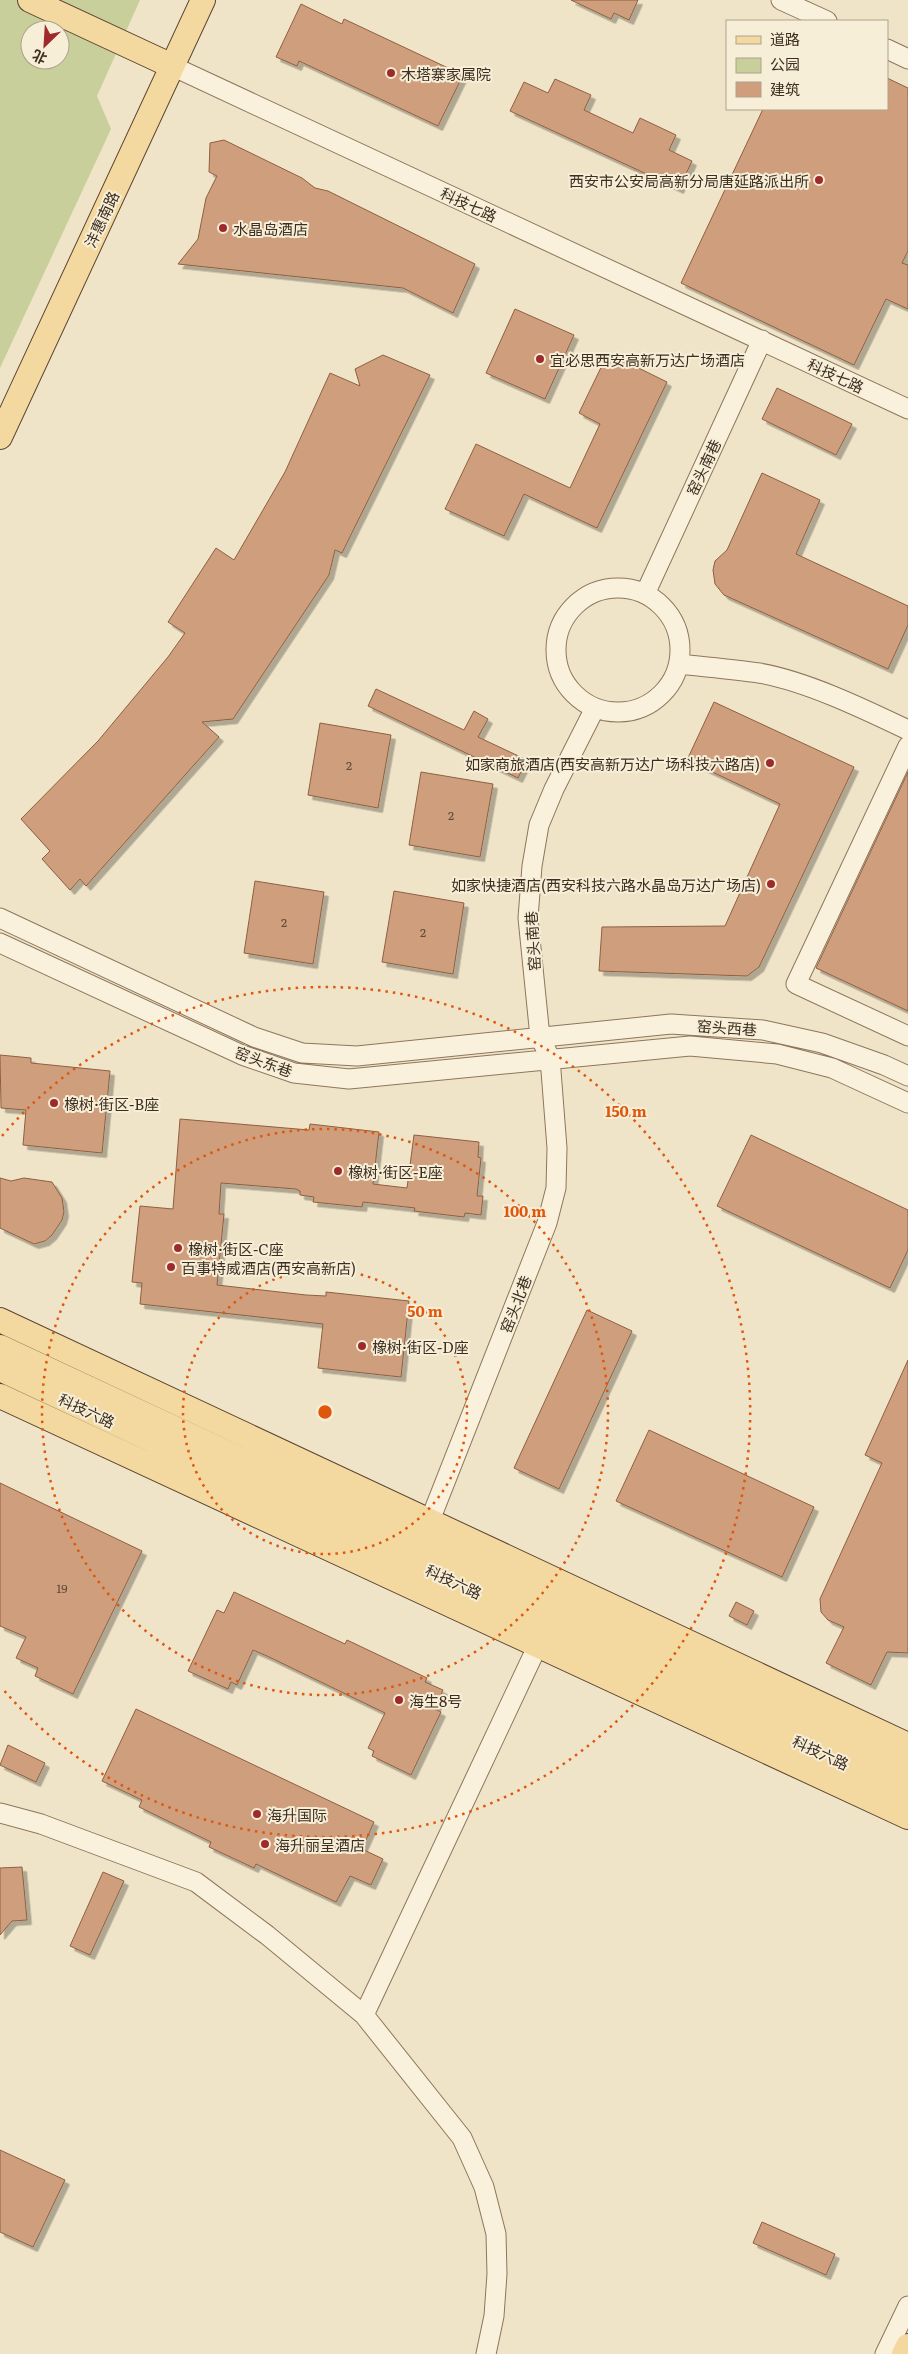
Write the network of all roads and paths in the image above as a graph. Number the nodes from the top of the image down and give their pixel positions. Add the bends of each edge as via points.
1 (30, 0) edge
2 (203, 0) edge
3 (781, 0) edge
4 (825, 20) edge
5 (888, 49) edge
6 (908, 59) edge
7 (172, 66) junction
8 (762, 340) junction
9 (908, 408) edge
10 (0, 437) edge
11 (645, 594) junction
12 (679, 664) junction
13 (594, 708) junction
14 (908, 730) edge
15 (908, 746) edge
16 (0, 918) edge
17 (0, 943) edge
18 (540, 1036) junction
19 (908, 1036) edge
20 (550, 1058) junction
21 (908, 1076) edge
22 (908, 1103) edge
23 (0, 1320) edge
24 (0, 1346) edge
25 (0, 1369) edge
26 (0, 1396) edge
27 (430, 1521) junction
28 (417, 1552) junction
29 (552, 1615) junction
30 (538, 1645) junction
31 (908, 1745) edge
32 (908, 1770) edge
33 (908, 1794) edge
34 (0, 1813) edge
35 (908, 1818) edge
36 (364, 2015) junction
37 (908, 2306) edge
38 (908, 2346) edge
39 (486, 2354) edge
40 (885, 2354) edge
41 (904, 2354) edge

1 - 7 main road, 科技七路
2 - 7 main road, 沣惠南路
3 - 4 street
5 - 6 street
7 - 8 street, 科技七路
7 - 10 main road, 沣惠南路
8 - 9 street, 科技七路
8 - 11 street, 窑头南巷
11 - 12 street via 667,612 676,629
11 - 13 street via 615,588 596,593 577,604 564,620 557,640 557,662 564,682 578,698
12 - 13 street via 670,685 656,700 639,709 618,712
12 - 14 street via 760,674 816,690
13 - 18 street, 窑头南巷 via 539,825 532,866 528,918
15 - 19 street via 796,984
16 - 18 street, 窑头东巷 via 254,1037 302,1053 357,1056
17 - 20 street, 窑头东巷 via 242,1055 294,1073 348,1079
18 - 20 street, 窑头北巷
18 - 21 street, 窑头西巷 via 671,1024 764,1030 822,1043
20 - 22 street, 窑头西巷 via 690,1046 776,1054 832,1068
20 - 27 street, 窑头北巷 via 557,1148 556,1188 547,1223
23 - 27 main road
24 - 28 main road, 科技六路
25 - 28 main road, 科技六路
26 - 30 main road
27 - 28 street, 窑头北巷
27 - 31 main road
28 - 29 main road, 科技六路
29 - 30 street
29 - 32 main road, 科技六路
29 - 33 main road, 科技六路
30 - 35 main road
30 - 36 street
34 - 36 street via 41,1824 196,1882 267,1935
36 - 39 street via 462,2138 484,2187 496,2234 497,2274 494,2316
37 - 40 street
38 - 41 main road

